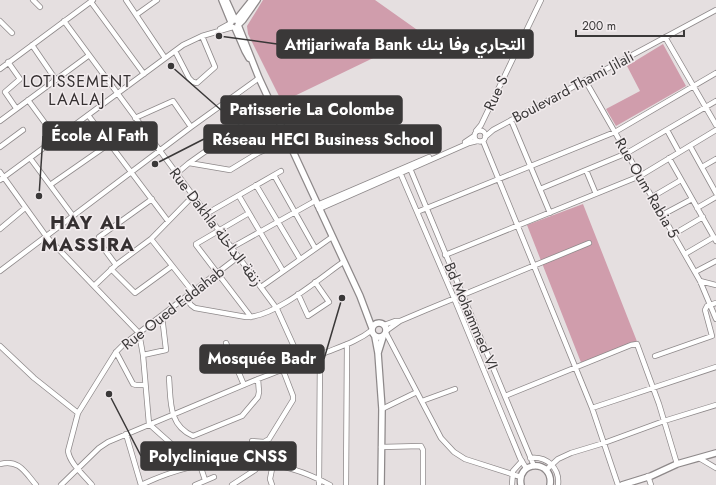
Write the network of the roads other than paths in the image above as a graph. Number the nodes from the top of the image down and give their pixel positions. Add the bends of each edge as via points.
1 (33, 0) edge
2 (126, 0) edge
3 (158, 0) edge
4 (222, 0) edge
5 (226, 0) edge
6 (252, 0) edge
7 (257, 0) edge
8 (541, 0) edge
9 (92, 1) edge
10 (40, 7) dead end
11 (716, 10) edge
12 (136, 15) junction
13 (64, 21) junction
14 (0, 22) edge
15 (235, 24) junction
16 (12, 33) dead end
17 (202, 36) junction
18 (665, 37) junction
19 (32, 45) junction
20 (175, 51) junction
21 (88, 56) junction
22 (165, 58) junction
23 (8, 62) junction
24 (0, 68) edge
25 (716, 73) edge
26 (144, 74) junction
27 (259, 78) junction
28 (56, 80) junction
29 (585, 80) junction
30 (693, 86) junction
31 (117, 94) junction
32 (28, 100) junction
33 (716, 102) edge
34 (706, 107) junction
35 (16, 108) junction
36 (88, 115) junction
37 (135, 118) junction
38 (511, 120) junction
39 (0, 121) edge
40 (482, 122) junction
41 (716, 125) edge
42 (191, 127) junction
43 (23, 130) dead end
44 (667, 130) junction
45 (716, 130) edge
46 (476, 131) junction
47 (615, 132) junction
48 (484, 135) junction
49 (474, 136) junction
50 (56, 138) junction
51 (287, 140) junction
52 (477, 141) junction
53 (109, 144) junction
54 (690, 146) junction
55 (0, 147) edge
56 (159, 151) junction
57 (679, 152) junction
58 (258, 153) junction
59 (627, 153) junction
60 (30, 158) junction
61 (669, 158) junction
62 (716, 159) edge
63 (189, 164) junction
64 (530, 166) junction
65 (410, 167) junction
66 (702, 167) junction
67 (586, 170) junction
68 (280, 171) dead end
69 (0, 172) edge
70 (131, 172) junction
71 (399, 172) junction
72 (176, 174) junction
73 (274, 175) junction
74 (640, 176) junction
75 (2, 178) edge
76 (499, 179) junction
77 (682, 180) junction
78 (50, 185) junction
79 (256, 185) junction
80 (714, 186) edge
81 (540, 189) junction
82 (716, 193) edge
83 (596, 194) junction
84 (193, 196) junction
85 (238, 196) junction
86 (716, 196) edge
87 (652, 197) junction
88 (152, 199) junction
89 (692, 199) junction
90 (317, 205) junction
91 (25, 208) junction
92 (426, 208) junction
93 (697, 208) junction
94 (295, 212) junction
95 (417, 212) junction
96 (248, 213) junction
97 (550, 213) junction
98 (206, 214) junction
99 (662, 215) junction
100 (73, 216) junction
101 (702, 217) junction
102 (168, 222) junction
103 (277, 222) junction
104 (518, 226) junction
105 (0, 229) edge
106 (219, 231) junction
107 (260, 232) junction
108 (674, 234) junction
109 (46, 236) junction
110 (332, 237) junction
111 (715, 239) edge
112 (151, 240) junction
113 (589, 243) dead end
114 (231, 248) junction
115 (316, 248) junction
116 (685, 254) junction
117 (446, 255) junction
118 (238, 257) junction
119 (300, 259) junction
120 (716, 260) edge
121 (343, 262) junction
122 (116, 265) junction
123 (534, 265) junction
124 (172, 266) junction
125 (111, 269) junction
126 (0, 271) edge
127 (283, 271) junction
128 (695, 272) junction
129 (217, 274) junction
130 (700, 281) junction
131 (315, 282) junction
132 (715, 284) edge
133 (94, 286) junction
134 (261, 288) junction
135 (193, 292) junction
136 (298, 294) junction
137 (463, 295) junction
138 (186, 298) junction
139 (454, 298) junction
140 (714, 304) edge
141 (277, 309) junction
142 (365, 310) junction
143 (162, 316) junction
144 (251, 317) junction
145 (716, 319) edge
146 (378, 323) junction
147 (385, 332) junction
148 (139, 333) junction
149 (373, 333) junction
150 (226, 343) dead end
151 (347, 344) junction
152 (0, 346) edge
153 (116, 352) junction
154 (378, 353) junction
155 (320, 354) junction
156 (143, 355) junction
157 (656, 356) dead end
158 (301, 362) junction
159 (716, 367) edge
160 (576, 368) junction
161 (283, 370) junction
162 (169, 378) dead end
163 (258, 379) junction
164 (145, 385) junction
165 (244, 385) junction
166 (653, 387) junction
167 (455, 389) dead end
168 (417, 392) junction
169 (505, 396) junction
170 (422, 401) junction
171 (716, 405) edge
172 (592, 408) junction
173 (382, 409) junction
174 (78, 413) junction
175 (173, 415) junction
176 (664, 421) junction
177 (149, 424) junction
178 (126, 434) junction
179 (252, 441) dead end
180 (604, 443) junction
181 (381, 447) junction
182 (716, 452) edge
183 (530, 458) junction
184 (699, 458) junction
185 (522, 461) junction
186 (261, 463) junction
187 (0, 464) edge
188 (273, 464) junction
189 (552, 464) junction
190 (677, 464) junction
191 (197, 465) junction
192 (534, 466) junction
193 (77, 468) junction
194 (526, 468) junction
195 (716, 468) edge
196 (546, 470) junction
197 (512, 474) junction
198 (648, 476) junction
199 (214, 477) dead end
200 (319, 479) junction
201 (205, 480) junction
202 (520, 482) edge
203 (552, 484) edge
204 (36, 485) edge
205 (61, 485) edge
206 (92, 485) edge
207 (141, 485) edge
208 (195, 485) edge
209 (232, 485) edge
210 (272, 485) edge
211 (319, 485) edge
212 (330, 485) edge
213 (346, 485) edge
214 (381, 485) edge
215 (423, 485) edge
216 (512, 485) edge
217 (558, 485) edge
218 (618, 485) edge
219 (622, 485) edge
220 (651, 485) edge

1 - 10 street
2 - 12 street
3 - 12 street
4 - 15 main road
5 - 15 main road
6 - 15 main road
7 - 15 main road via 243,20
8 - 40 street, Rue S
9 - 13 street
9 - 26 street
11 - 18 street, Boulevard Thami Jilali
12 - 22 street
13 - 19 street
13 - 21 street, Rue Dakhla زنقة الداخلة
14 - 16 street
15 - 17 street
15 - 27 main road
17 - 20 street
17 - 20 street via 215,67 197,83 189,78
18 - 29 street, Boulevard Thami Jilali
18 - 30 street
19 - 23 street
19 - 28 street
20 - 22 street
21 - 28 street
21 - 31 street, Rue Dakhla زنقة الداخلة
22 - 26 street
23 - 24 street
23 - 35 street via 20,79 5,92
25 - 30 street
26 - 31 street
27 - 42 street
27 - 51 main road
28 - 32 street
29 - 38 street, Boulevard Thami Jilali
29 - 47 street, Rue Oum Rabia 5
30 - 34 street
30 - 47 street
31 - 36 street
31 - 37 street, Rue Dakhla زنقة الداخلة
32 - 35 street
32 - 50 street
33 - 34 street
34 - 41 street
34 - 44 street
35 - 39 street
36 - 50 street
36 - 53 street
37 - 42 street via 173,101
37 - 56 street, Rue Dakhla زنقة الداخلة
38 - 48 street, Boulevard Thami Jilali
38 - 64 street
40 - 46 street, Rue S
40 - 48 street
42 - 56 street
43 - 55 street
44 - 57 street
44 - 59 street
45 - 54 street
46 - 48 street via 479,130
46 - 49 street, Rue S
47 - 59 street, Rue Oum Rabia 5
47 - 64 street
48 - 52 street
48 - 76 street
49 - 52 street
49 - 65 street
50 - 60 street
51 - 58 street
51 - 90 main road
52 - 65 street
53 - 70 street
53 - 78 street
54 - 57 street
54 - 66 street
56 - 70 street
56 - 72 street, Rue Dakhla زنقة الداخلة
57 - 61 street
58 - 63 street via 230,170
58 - 63 street via 245,128 241,126
59 - 67 street
59 - 74 street, Rue Oum Rabia 5
60 - 75 street
60 - 78 street
61 - 74 street
61 - 77 street
62 - 66 street
63 - 72 street
64 - 76 street
64 - 81 street
65 - 71 street
65 - 92 street, Bd Mohammed VI
66 - 80 street
67 - 81 street
67 - 83 street
68 - 73 street
69 - 75 street
70 - 88 street
70 - 100 street
71 - 90 street
71 - 95 street, Bd Mohammed VI
72 - 84 street, Rue Dakhla زنقة الداخلة
73 - 79 street
73 - 94 street
74 - 83 street
74 - 87 street, Rue Oum Rabia 5
75 - 91 street
76 - 92 street
76 - 104 street
77 - 87 street
77 - 89 street
78 - 100 street
79 - 85 street
79 - 103 street
80 - 82 street
81 - 97 street
83 - 97 street
84 - 98 street, Rue Dakhla زنقة الداخلة
84 - 102 street
85 - 96 street
85 - 98 street
86 - 93 street
87 - 99 street, Rue Oum Rabia 5
88 - 102 street
88 - 122 street via 99,237 99,242
89 - 93 street
89 - 99 street
90 - 94 street
90 - 110 main road
91 - 105 street
91 - 109 street
92 - 95 street
92 - 117 street, Bd Mohammed VI
93 - 101 street
94 - 103 street
94 - 115 street
95 - 139 street, Bd Mohammed VI
96 - 106 street
96 - 107 street
97 - 104 street
98 - 106 street, Rue Dakhla زنقة الداخلة
99 - 108 street, Rue Oum Rabia 5
100 - 109 street
101 - 108 street
101 - 111 street
102 - 112 street
103 - 107 street
103 - 119 street
104 - 117 street
104 - 123 street
106 - 114 street, Rue Dakhla زنقة الداخلة
106 - 129 street via 196,244
107 - 114 street
107 - 127 street
108 - 116 street, Rue Oum Rabia 5
109 - 126 street
109 - 133 street
110 - 115 street
110 - 121 main road
111 - 116 street
112 - 122 street
112 - 124 street
113 - 123 street
114 - 118 street, Rue Dakhla زنقة الداخلة
115 - 119 street
116 - 128 street, Rue Oum Rabia 5
117 - 137 street, Bd Mohammed VI
118 - 129 street, Rue Oued Eddahab
118 - 134 street, Rue Dakhla زنقة الداخلة
119 - 127 street
120 - 128 street
121 - 131 street
121 - 142 main road
122 - 125 street
123 - 137 street
123 - 160 street
124 - 125 street via 135,292
124 - 135 street
125 - 133 street
127 - 134 street
128 - 130 street, Rue Oum Rabia 5
129 - 135 street, Rue Oued Eddahab
129 - 144 street
130 - 132 street
130 - 140 street, Rue Oum Rabia 5
131 - 136 street
131 - 136 street via 329,302 308,317
133 - 148 street
134 - 141 street, Rue Dakhla زنقة الداخلة
135 - 138 street, Rue Oued Eddahab
136 - 141 street
137 - 139 street
137 - 169 street, Bd Mohammed VI
138 - 143 street, Rue Oued Eddahab
138 - 144 street via 195,308
139 - 147 street via 400,321
139 - 185 street, Bd Mohammed VI
140 - 145 street, Rue Oum Rabia 5
140 - 157 street via 705,310 712,336
141 - 144 street
141 - 158 street, Rue Dakhla زنقة الداخلة
142 - 146 main road
142 - 149 main road
143 - 148 street, Rue Oued Eddahab
143 - 156 street via 166,350
146 - 147 main road
146 - 149 main road via 374,325
147 - 149 main road
147 - 154 main road
147 - 168 street
148 - 153 street, Rue Oued Eddahab
148 - 156 street
149 - 151 street
149 - 154 main road
150 - 165 street
151 - 155 street
151 - 213 street
152 - 174 street via 34,378
153 - 164 street via 133,384
153 - 174 street, Rue Oued Eddahab
154 - 173 main road
155 - 158 street
155 - 200 street
156 - 164 street
158 - 161 street
159 - 166 street
160 - 166 street via 636,343
160 - 169 street
160 - 172 street
161 - 163 street
161 - 179 street via 293,400 269,439 264,442
162 - 175 street
163 - 165 street
163 - 175 street via 258,397 239,418 193,436 176,422
164 - 177 street
165 - 175 street
166 - 172 street
166 - 176 street
167 - 170 street
168 - 170 street
168 - 173 street
169 - 183 street, Bd Mohammed VI
170 - 197 street via 441,438 454,452 473,463
171 - 176 street
172 - 180 street
173 - 181 main road
174 - 193 street, Rue Oued Eddahab via 68,451 68,457
175 - 177 street
176 - 180 street
176 - 190 street
177 - 178 street
177 - 191 street
178 - 193 street via 104,444
178 - 207 street
180 - 189 street via 567,455
180 - 218 street
181 - 214 main road
181 - 215 street via 421,446
182 - 184 main road
183 - 189 street via 542,458
183 - 192 street, Bd Mohammed VI
184 - 190 main road
184 - 195 street
185 - 194 street, Bd Mohammed VI
185 - 197 street
186 - 188 street
186 - 191 street via 233,461
186 - 209 street
187 - 204 street via 9,462 18,465
188 - 200 street
188 - 210 street via 270,479
189 - 196 street
189 - 217 street via 558,474
190 - 198 main road
191 - 201 street
191 - 207 street
192 - 194 main road
192 - 196 main road
193 - 205 street
193 - 206 street, Rue Oued Eddahab
194 - 202 main road
196 - 203 main road
197 - 202 street
197 - 216 street
198 - 219 main road
198 - 220 street
199 - 201 street
200 - 211 street
200 - 212 street
201 - 208 street

